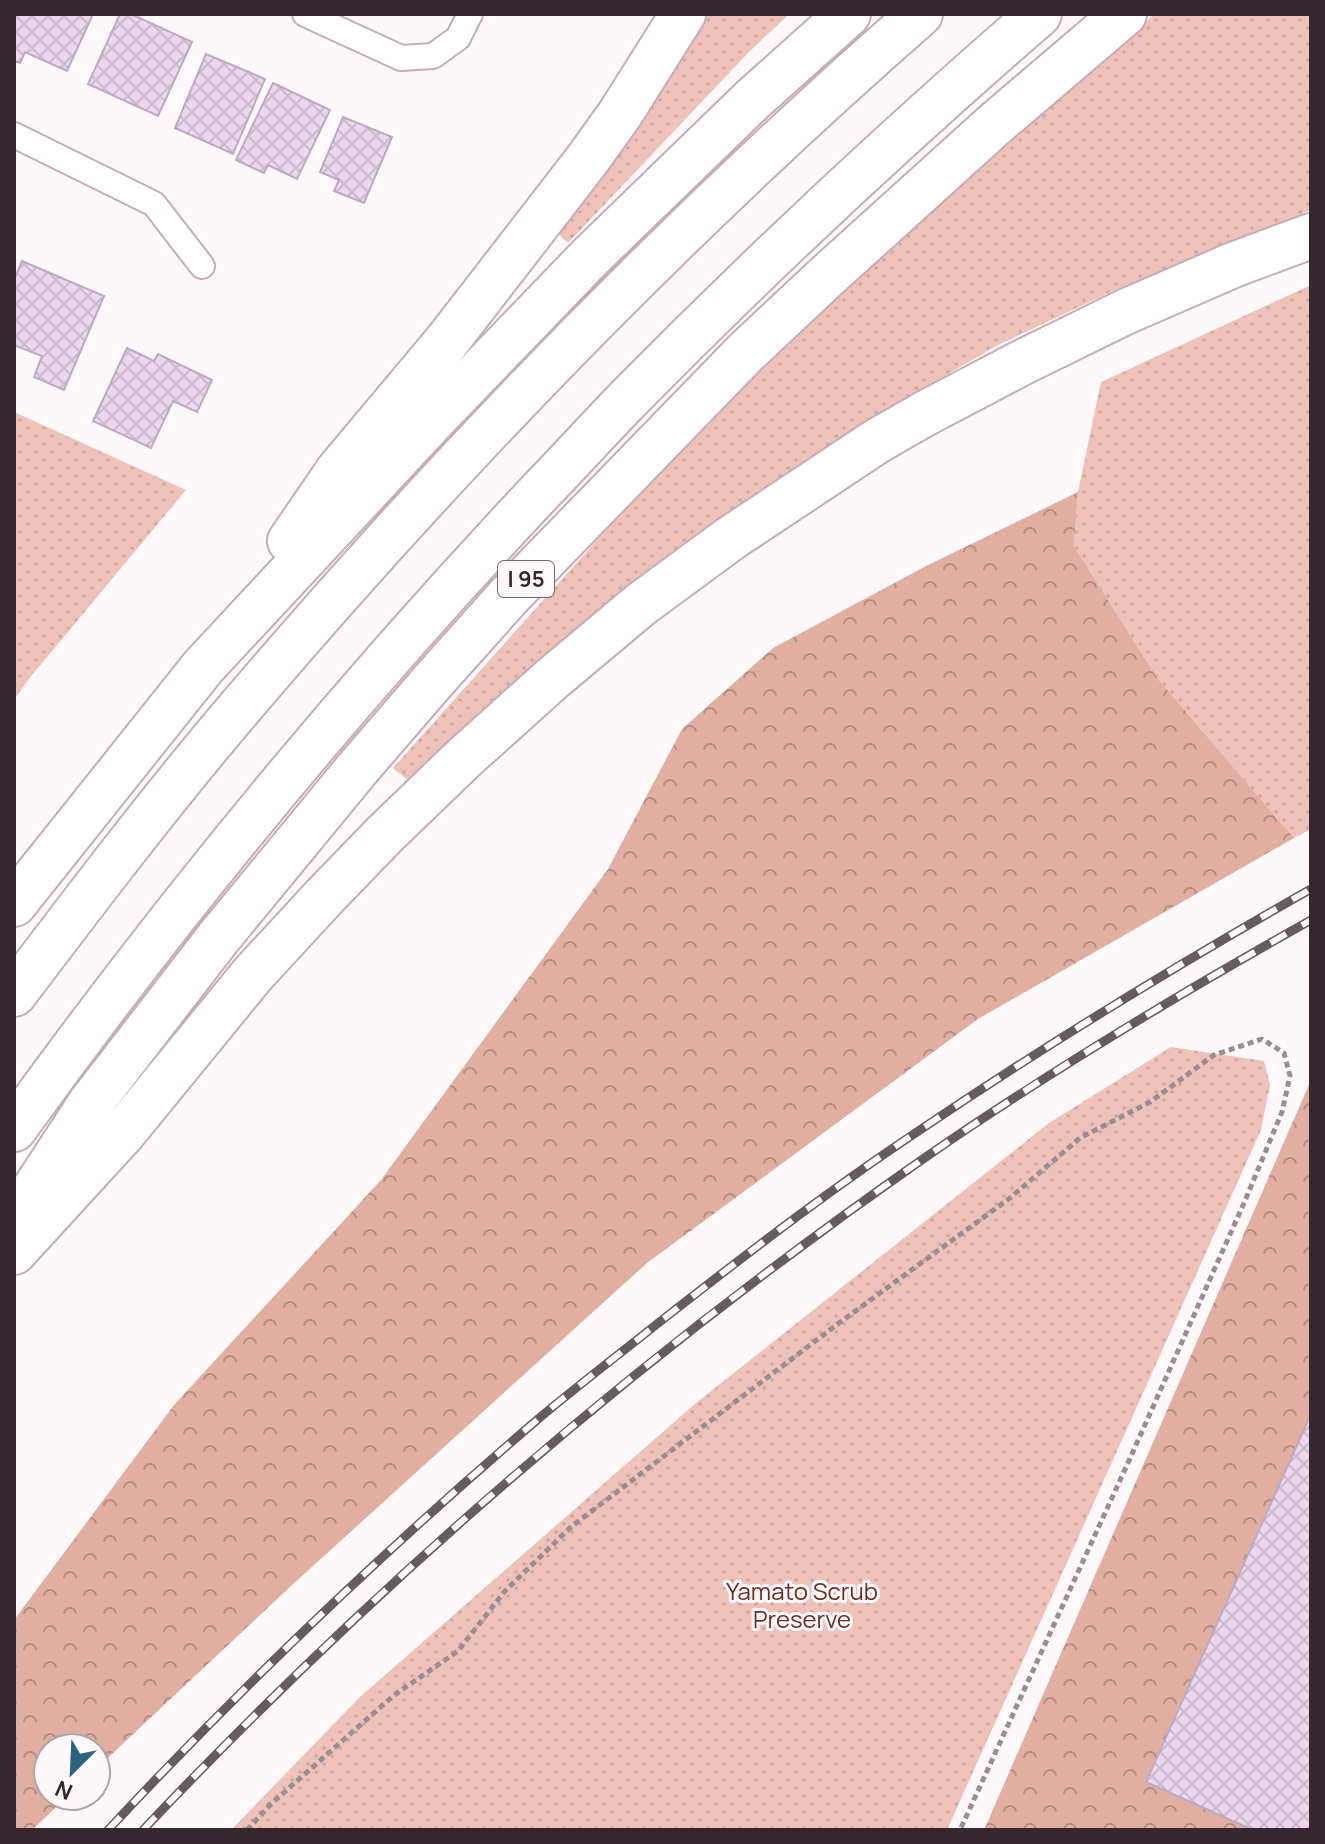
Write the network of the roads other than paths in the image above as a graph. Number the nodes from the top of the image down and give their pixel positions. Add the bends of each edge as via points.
1 (305, 14) edge
2 (470, 14) edge
3 (683, 14) edge
4 (848, 14) edge
5 (920, 14) edge
6 (1039, 14) edge
7 (1124, 14) edge
8 (14, 135) edge
9 (1311, 236) edge
10 (1311, 263) edge
11 (202, 266) dead end
12 (1125, 312) junction
13 (203, 667) junction
14 (14, 904) edge
15 (14, 994) edge
16 (14, 1129) edge
17 (14, 1221) edge
18 (14, 1252) edge

1 - 2 street via 401,58 433,56 458,38
3 - 13 highway via 587,160 338,471
4 - 13 highway via 590,257
5 - 15 highway via 699,217 448,475 224,727
6 - 16 highway via 786,244 625,402 471,566 246,826
7 - 17 highway, I 95 via 746,352 509,596 219,937 90,1104
8 - 11 street via 154,204
9 - 12 highway
10 - 12 highway via 1256,282
12 - 18 highway via 877,441 731,538 553,678 325,896
13 - 14 highway

